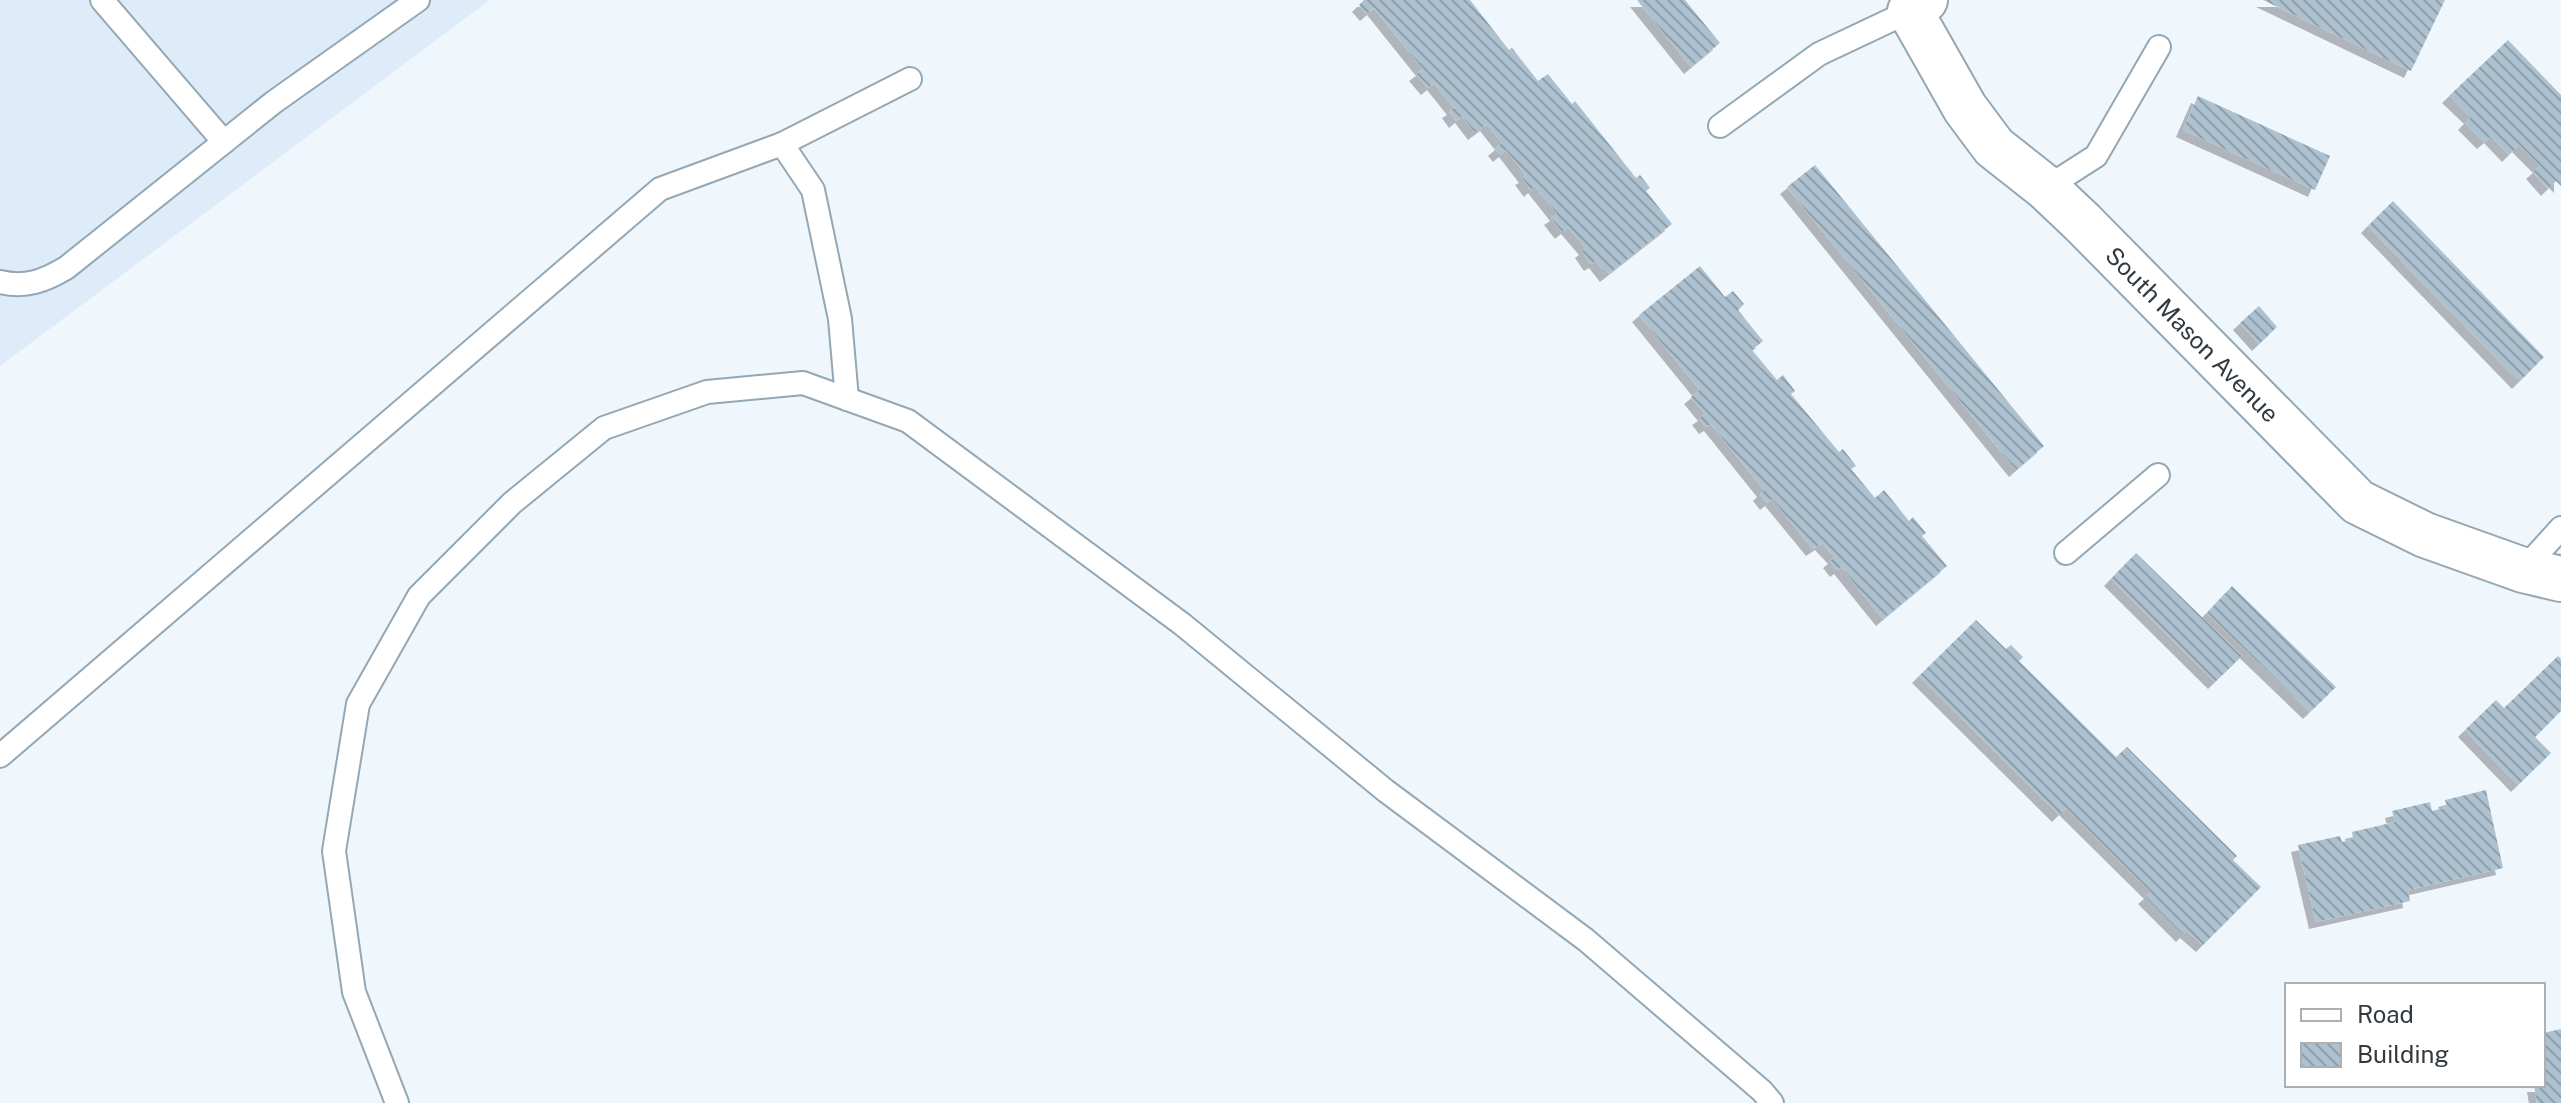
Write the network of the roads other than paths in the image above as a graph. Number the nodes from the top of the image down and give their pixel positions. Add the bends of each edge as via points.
1 (102, 0) edge
2 (418, 0) edge
3 (1909, 4) edge
4 (2159, 47) dead end
5 (910, 79) dead end
6 (1720, 126) dead end
7 (224, 142) junction
8 (782, 144) junction
9 (2046, 188) junction
10 (0, 282) edge
11 (847, 399) junction
12 (2158, 475) dead end
13 (2561, 528) edge
14 (2066, 553) dead end
15 (2542, 574) edge
16 (0, 756) edge
17 (397, 1103) edge
18 (1772, 1103) edge

1 - 7 lane
2 - 7 lane
3 - 6 lane via 1819,54
3 - 9 street, South Mason Avenue via 1965,108 1994,147
4 - 9 lane via 2096,156
5 - 8 lane
7 - 10 lane via 66,268 31,285
8 - 11 lane via 813,190 840,319
8 - 16 lane via 660,189
9 - 15 street, South Mason Avenue via 2358,502 2425,535
11 - 17 lane via 803,383 707,392 604,428 512,503 419,596 358,704 334,851 354,992
11 - 18 lane via 908,421 1182,624 1386,791 1586,940
12 - 14 lane
13 - 15 lane

